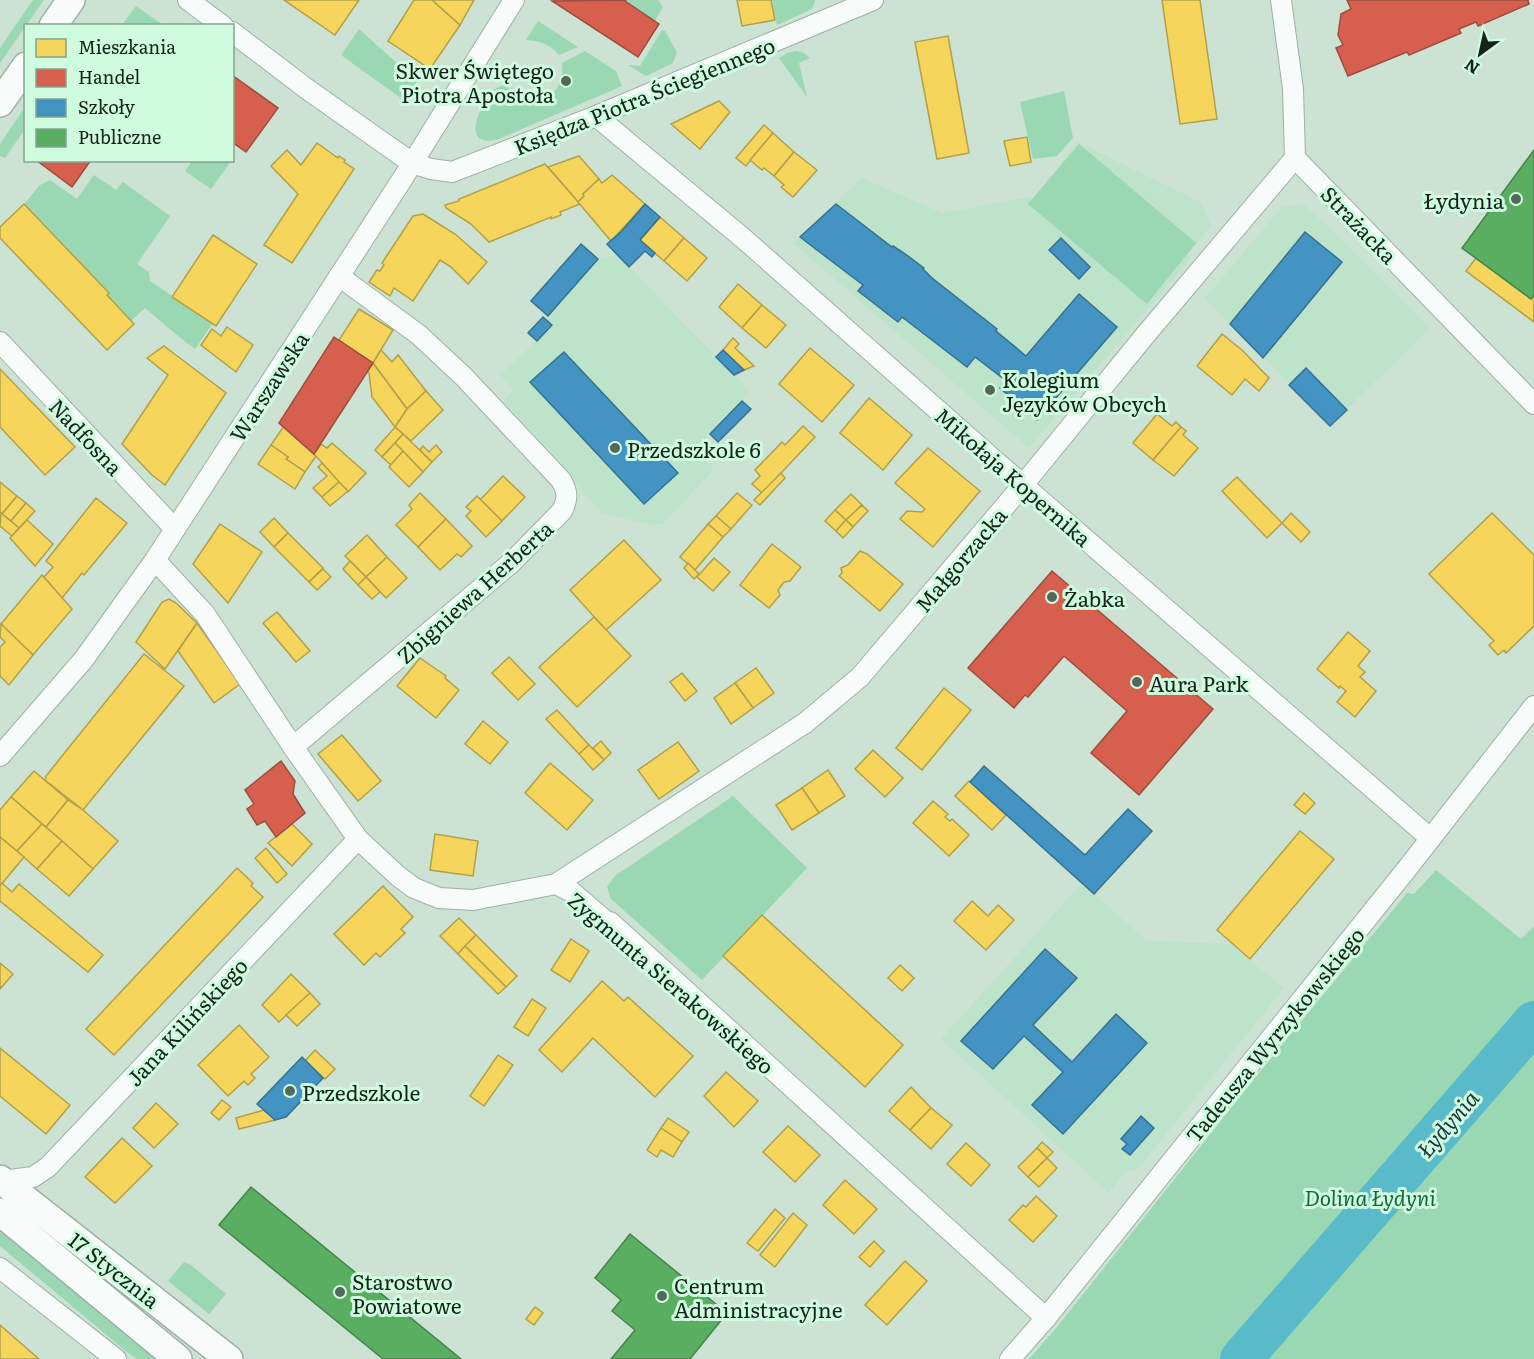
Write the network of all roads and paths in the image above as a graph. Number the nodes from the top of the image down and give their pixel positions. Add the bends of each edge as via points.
1 (71, 0) edge
2 (188, 0) edge
3 (514, 0) edge
4 (873, 0) edge
5 (1281, 0) edge
6 (54, 24) edge
7 (220, 24) edge
8 (234, 34) edge
9 (24, 69) edge
10 (0, 103) edge
11 (596, 116) junction
12 (1295, 158) junction
13 (412, 163) junction
14 (339, 276) junction
15 (0, 342) edge
16 (1534, 404) edge
17 (1023, 485) junction
18 (175, 529) junction
19 (154, 560) junction
20 (1534, 706) edge
21 (292, 747) junction
22 (0, 756) edge
23 (1430, 838) junction
24 (358, 839) junction
25 (556, 884) junction
26 (1, 1180) edge
27 (0, 1212) edge
28 (0, 1268) edge
29 (1046, 1318) junction
30 (116, 1359) edge
31 (178, 1359) edge
32 (229, 1359) edge
33 (1010, 1359) edge

1 - 6 main road
2 - 7 street
3 - 13 street, Warszawska
4 - 11 street, Księdza Piotra Ściegiennego
5 - 12 street via 1293,88
8 - 13 street
9 - 10 main road
11 - 13 street, Księdza Piotra Ściegiennego via 452,172
11 - 17 street, Mikołaja Kopernika via 744,239
12 - 16 street, Strażacka
12 - 17 street, Małgorzacka
13 - 14 street, Warszawska
14 - 18 street, Warszawska
14 - 21 street, Zbigniewa Herberta via 419,335 464,377 561,480 568,500 511,563
15 - 18 street, Nadfosna
17 - 23 street, Mikołaja Kopernika
17 - 25 street, Małgorzacka via 861,677 805,723
18 - 19 street, Warszawska
19 - 21 street, Zygmunta Sierakowskiego via 205,614
19 - 22 street, Warszawska via 84,659
20 - 23 street, Tadeusza Wyrzykowskiego
21 - 24 street, Zygmunta Sierakowskiego
23 - 29 street, Tadeusza Wyrzykowskiego
24 - 25 street, Zygmunta Sierakowskiego via 414,888 439,898 473,900
24 - 26 street, Jana Kilińskiego via 48,1167 33,1177
25 - 29 street, Zygmunta Sierakowskiego via 610,922
26 - 32 main road, 17 Stycznia
27 - 31 main road, 17 Stycznia
28 - 30 street
29 - 33 street, Tadeusza Wyrzykowskiego

